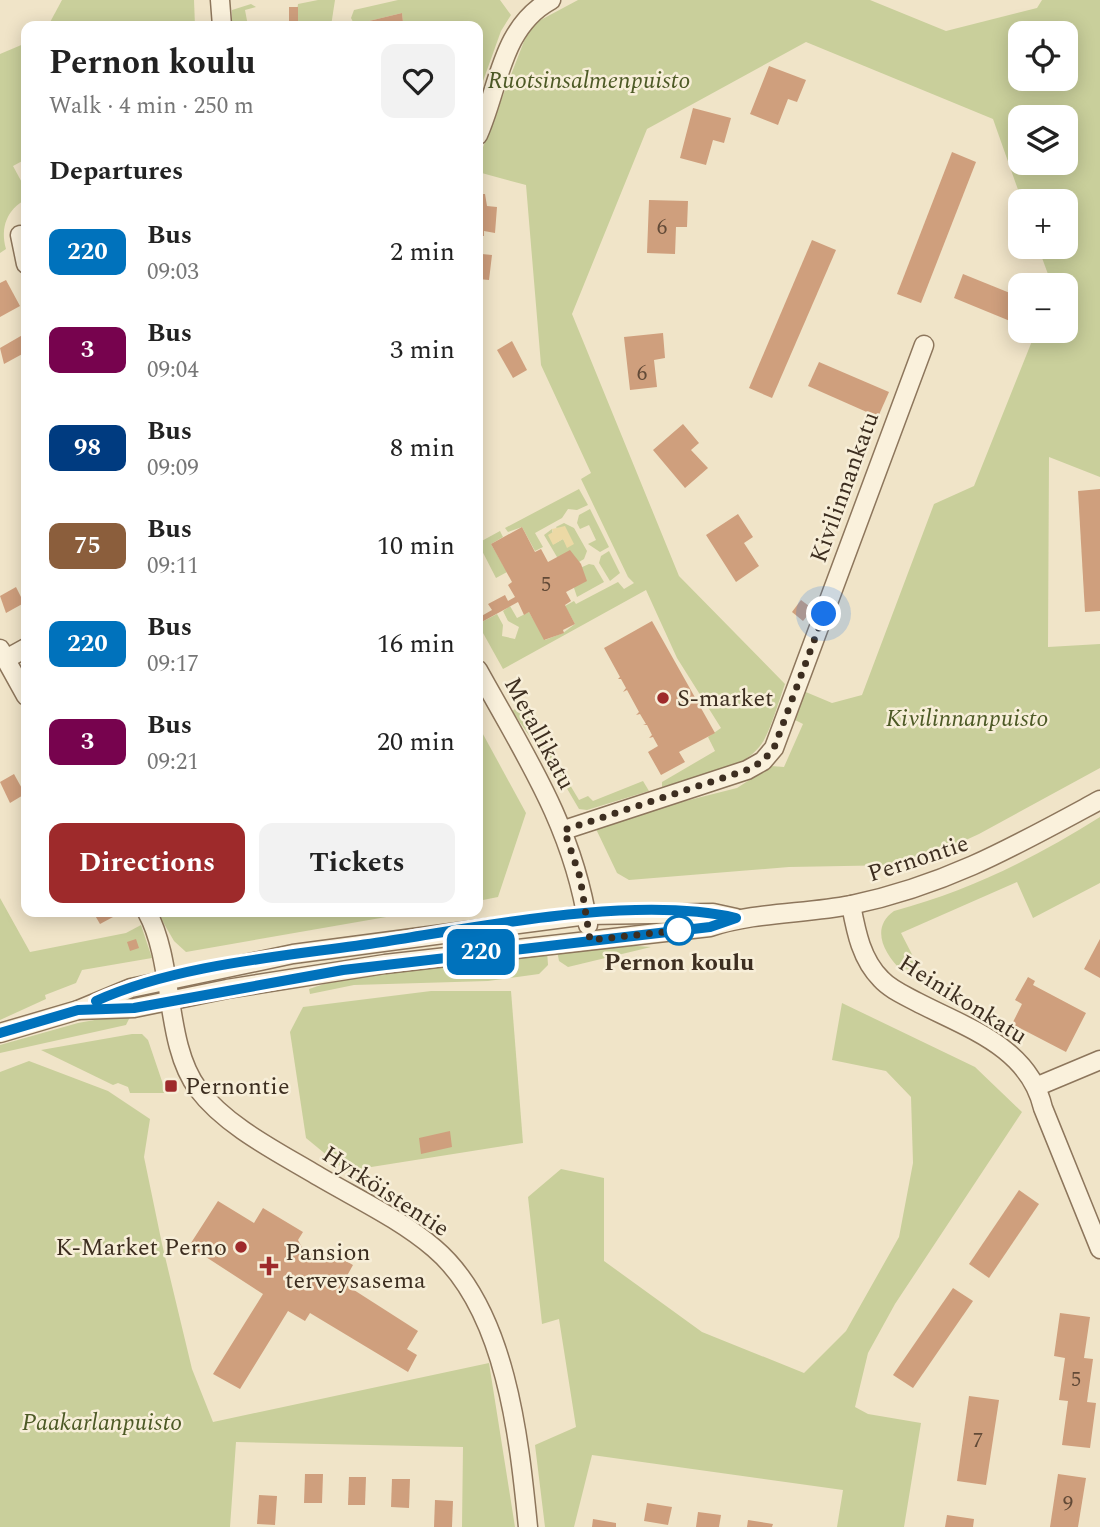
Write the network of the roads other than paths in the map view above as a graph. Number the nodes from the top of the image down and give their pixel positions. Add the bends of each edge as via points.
1 (220, 0) edge
2 (551, 0) edge
3 (222, 21) edge
4 (483, 122) edge
5 (20, 235) dead end
6 (21, 240) edge
7 (924, 345) dead end
8 (21, 649) edge
9 (3, 654) edge
10 (483, 679) edge
11 (21, 687) edge
12 (1100, 800) edge
13 (564, 830) junction
14 (851, 905) junction
15 (587, 915) junction
16 (148, 917) edge
17 (736, 918) junction
18 (590, 940) junction
19 (167, 979) junction
20 (172, 1001) junction
21 (78, 1010) junction
22 (0, 1033) edge
23 (1100, 1060) edge
24 (1038, 1086) junction
25 (1100, 1249) edge
26 (528, 1527) edge

1 - 3 street
2 - 4 street via 534,9 517,30
5 - 6 street
7 - 13 street, Kivilinnankatu via 774,748 747,770
8 - 9 street
9 - 11 street
10 - 13 street, Metallikatu
12 - 14 street, Pernontie via 972,868
13 - 15 street, Metallikatu
14 - 17 street, Pernontie
14 - 24 street, Heinikonkatu via 856,934 881,979 999,1045
15 - 17 street, Pernontie via 713,913
15 - 18 street, Metallikatu
15 - 19 street, Pernontie via 293,954
16 - 19 street, Hyrköistentie
17 - 18 street, Pernontie via 710,927
18 - 20 street, Pernontie via 384,964
19 - 20 street, Hyrköistentie
19 - 21 street, Pernontie via 114,993
20 - 21 street, Pernontie
20 - 26 street, Hyrköistentie via 180,1051 206,1099 288,1158 418,1236 451,1264 471,1291 503,1367
21 - 22 street, Pernontie
23 - 24 street
24 - 25 street, Heinikonkatu

